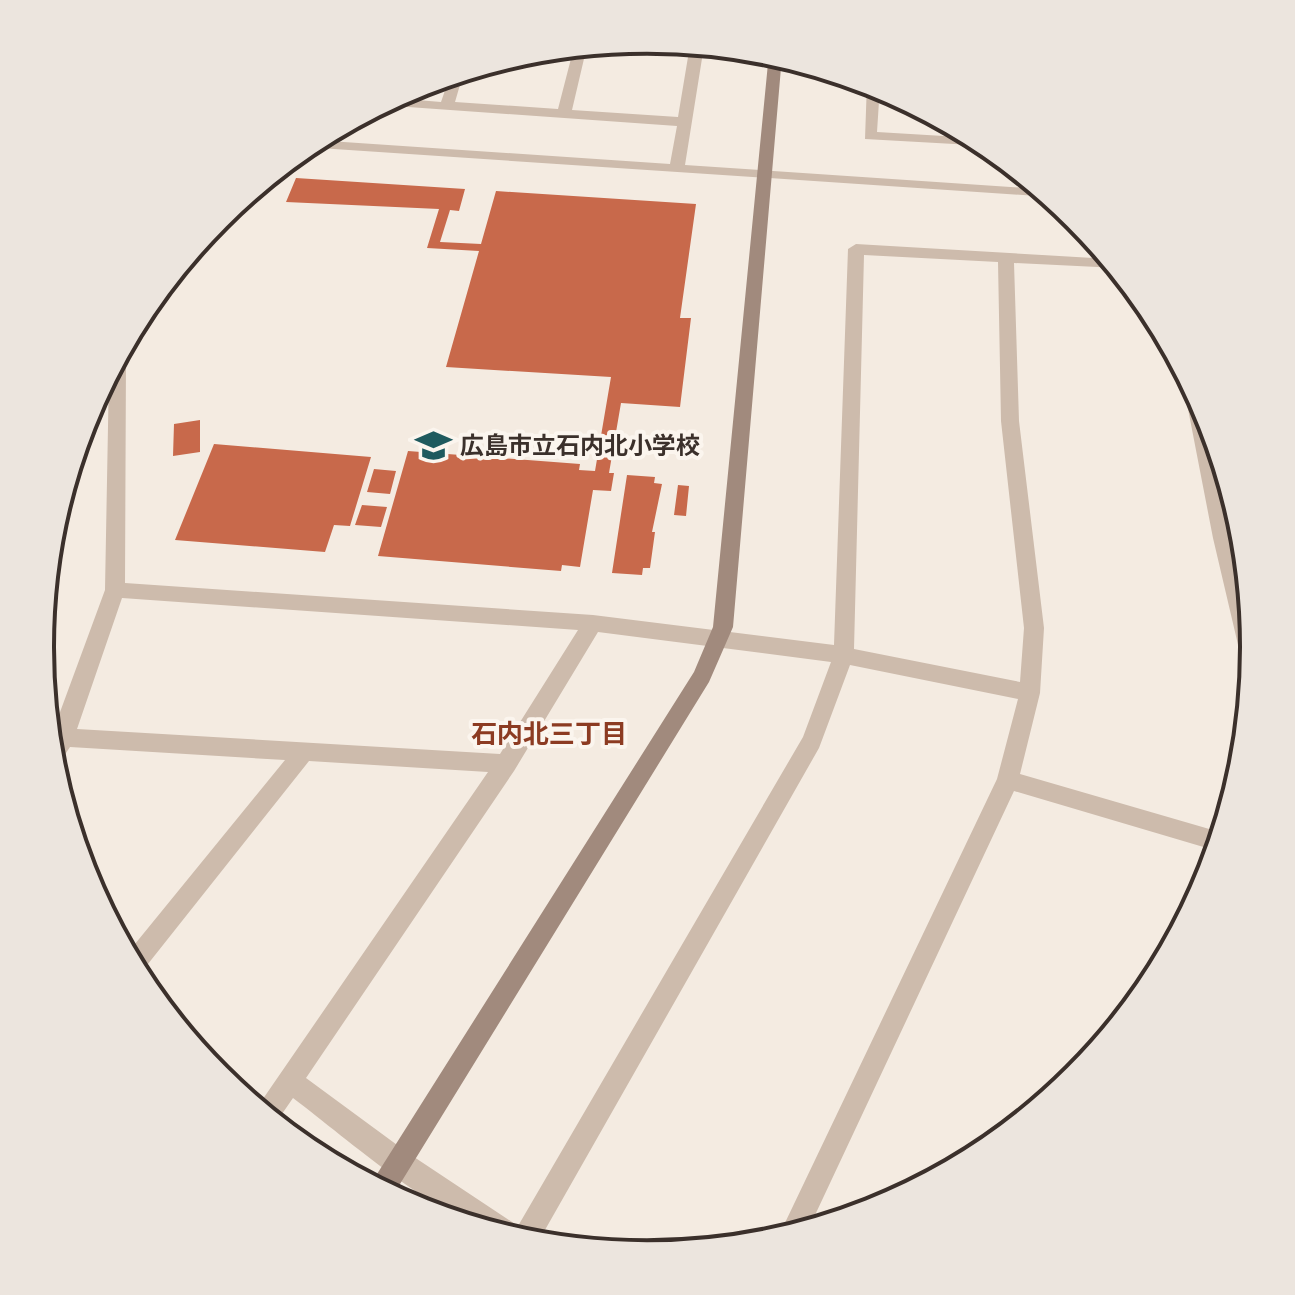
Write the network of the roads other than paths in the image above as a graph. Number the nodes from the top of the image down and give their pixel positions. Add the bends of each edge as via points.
1 (695, 56) edge
2 (578, 58) edge
3 (774, 68) edge
4 (454, 86) edge
5 (872, 98) edge
6 (410, 104) edge
7 (447, 106) junction
8 (564, 114) junction
9 (685, 122) junction
10 (956, 141) edge
11 (333, 145) edge
12 (677, 169) junction
13 (764, 176) junction
14 (1029, 193) edge
15 (1006, 257) junction
16 (1100, 263) edge
17 (118, 380) edge
18 (1202, 437) edge
19 (1231, 536) edge
20 (1222, 538) junction
21 (115, 590) junction
22 (1240, 613) edge
23 (593, 623) junction
24 (718, 639) junction
25 (844, 655) junction
26 (1030, 693) junction
27 (64, 737) junction
28 (62, 741) edge
29 (304, 752) junction
30 (506, 764) junction
31 (1008, 780) junction
32 (1210, 839) edge
33 (141, 955) edge
34 (290, 1081) junction
35 (272, 1107) edge
36 (399, 1162) junction
37 (387, 1181) edge
38 (482, 1217) edge
39 (799, 1222) edge
40 (531, 1230) edge

1 - 9 street
2 - 8 street
3 - 13 street
4 - 7 street
5 - 10 street via 870,136
6 - 7 street
7 - 8 street
8 - 9 street
9 - 12 street
11 - 12 street
12 - 13 street
13 - 14 street
13 - 24 street
15 - 16 street
15 - 25 street via 856,249
15 - 26 street via 1010,421 1034,628
17 - 21 street
18 - 20 street
19 - 20 street
20 - 22 street
21 - 23 street
21 - 27 street
23 - 24 street
23 - 30 street
24 - 25 street
24 - 36 street via 702,676
25 - 26 street
25 - 40 street via 812,741
26 - 31 street
27 - 28 street
27 - 29 street
29 - 30 street
29 - 33 street
30 - 34 street
31 - 32 street
31 - 39 street
34 - 35 street
34 - 36 street
36 - 37 street
36 - 38 street

